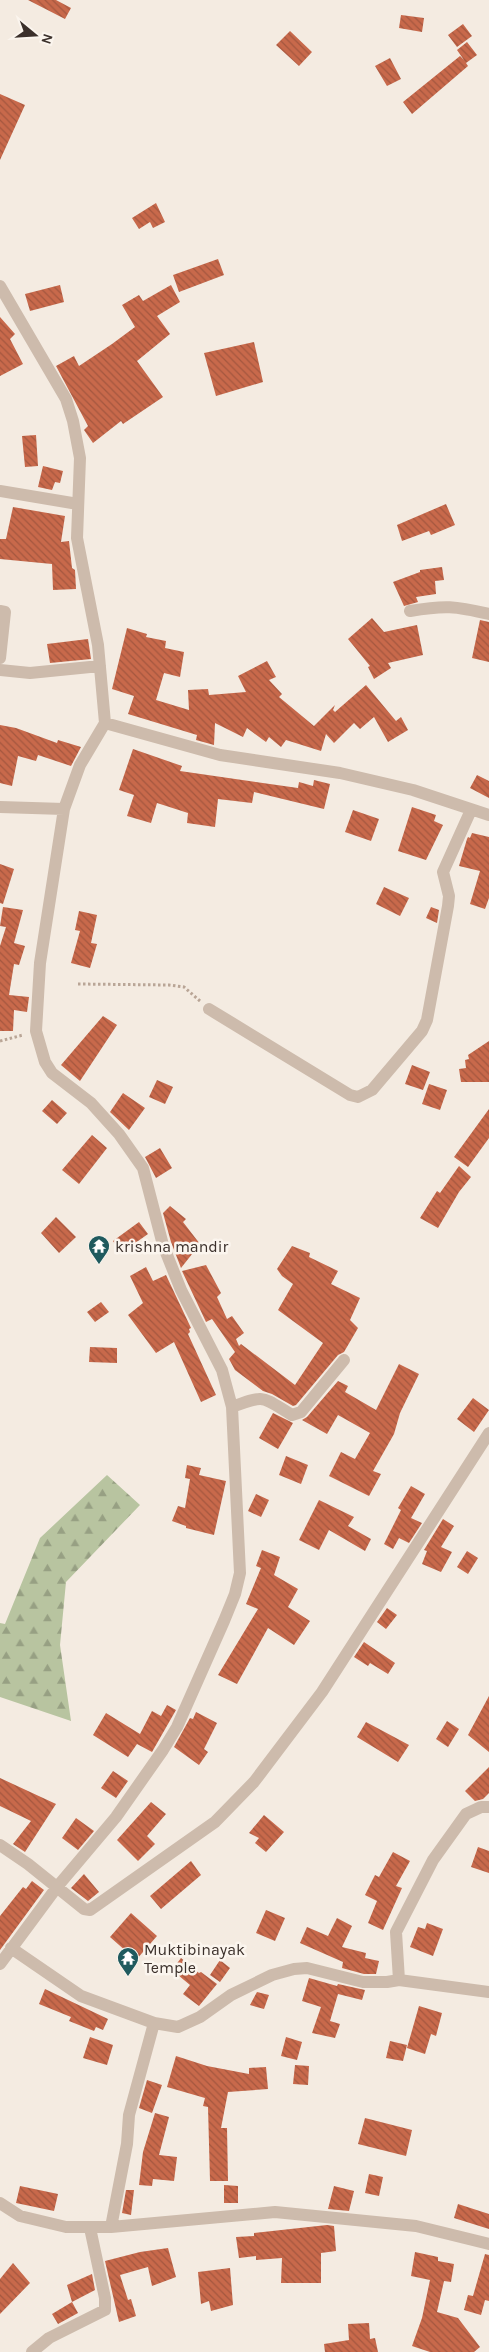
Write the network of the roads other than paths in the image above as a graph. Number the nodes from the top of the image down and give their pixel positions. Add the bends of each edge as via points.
1 (0, 286) edge
2 (0, 491) edge
3 (78, 504) junction
4 (410, 611) dead end
5 (0, 612) edge
6 (489, 614) edge
7 (0, 658) edge
8 (100, 666) junction
9 (0, 670) edge
10 (105, 722) junction
11 (0, 807) edge
12 (64, 809) junction
13 (471, 810) junction
14 (489, 815) edge
15 (209, 1009) road end
16 (344, 1360) dead end
17 (232, 1407) junction
18 (489, 1433) edge
19 (489, 1807) edge
20 (0, 1845) edge
21 (57, 1887) junction
22 (11, 1948) junction
23 (0, 1964) edge
24 (399, 1980) junction
25 (489, 1992) edge
26 (154, 2024) junction
27 (0, 2203) edge
28 (111, 2227) junction
29 (90, 2228) junction
30 (489, 2244) edge
31 (32, 2352) edge

1 - 3 street via 66,399 74,421 80,458
2 - 3 street
3 - 8 street via 77,538
4 - 6 street via 456,606
5 - 7 street via 6,612
8 - 9 street via 30,673
8 - 10 street
10 - 12 street via 80,765
10 - 13 street via 220,755 340,773 413,790
11 - 12 street
12 - 17 street via 40,963 36,1032 45,1062 52,1073 91,1103 119,1134 142,1168 163,1245 181,1290 222,1370
13 - 14 street
13 - 15 street via 444,872 448,906 427,1020 422,1031 372,1090 358,1096 350,1095
16 - 17 street via 302,1412 292,1415 263,1398
17 - 21 street via 240,1557 236,1594 177,1727 163,1750 116,1817
18 - 21 street via 322,1692 254,1782 215,1822 90,1910 84,1909
19 - 24 street via 466,1814 433,1860 396,1932
20 - 21 street
21 - 22 street
22 - 23 street
22 - 26 street via 81,1996
24 - 25 street
24 - 26 street via 363,1982 307,1968 294,1969 272,1975 231,1995 200,2017 178,2026
26 - 28 street via 129,2115 127,2144
27 - 29 street via 20,2216 66,2227
28 - 29 street
28 - 30 street via 275,2212 416,2226
29 - 31 street via 105,2310 49,2338

